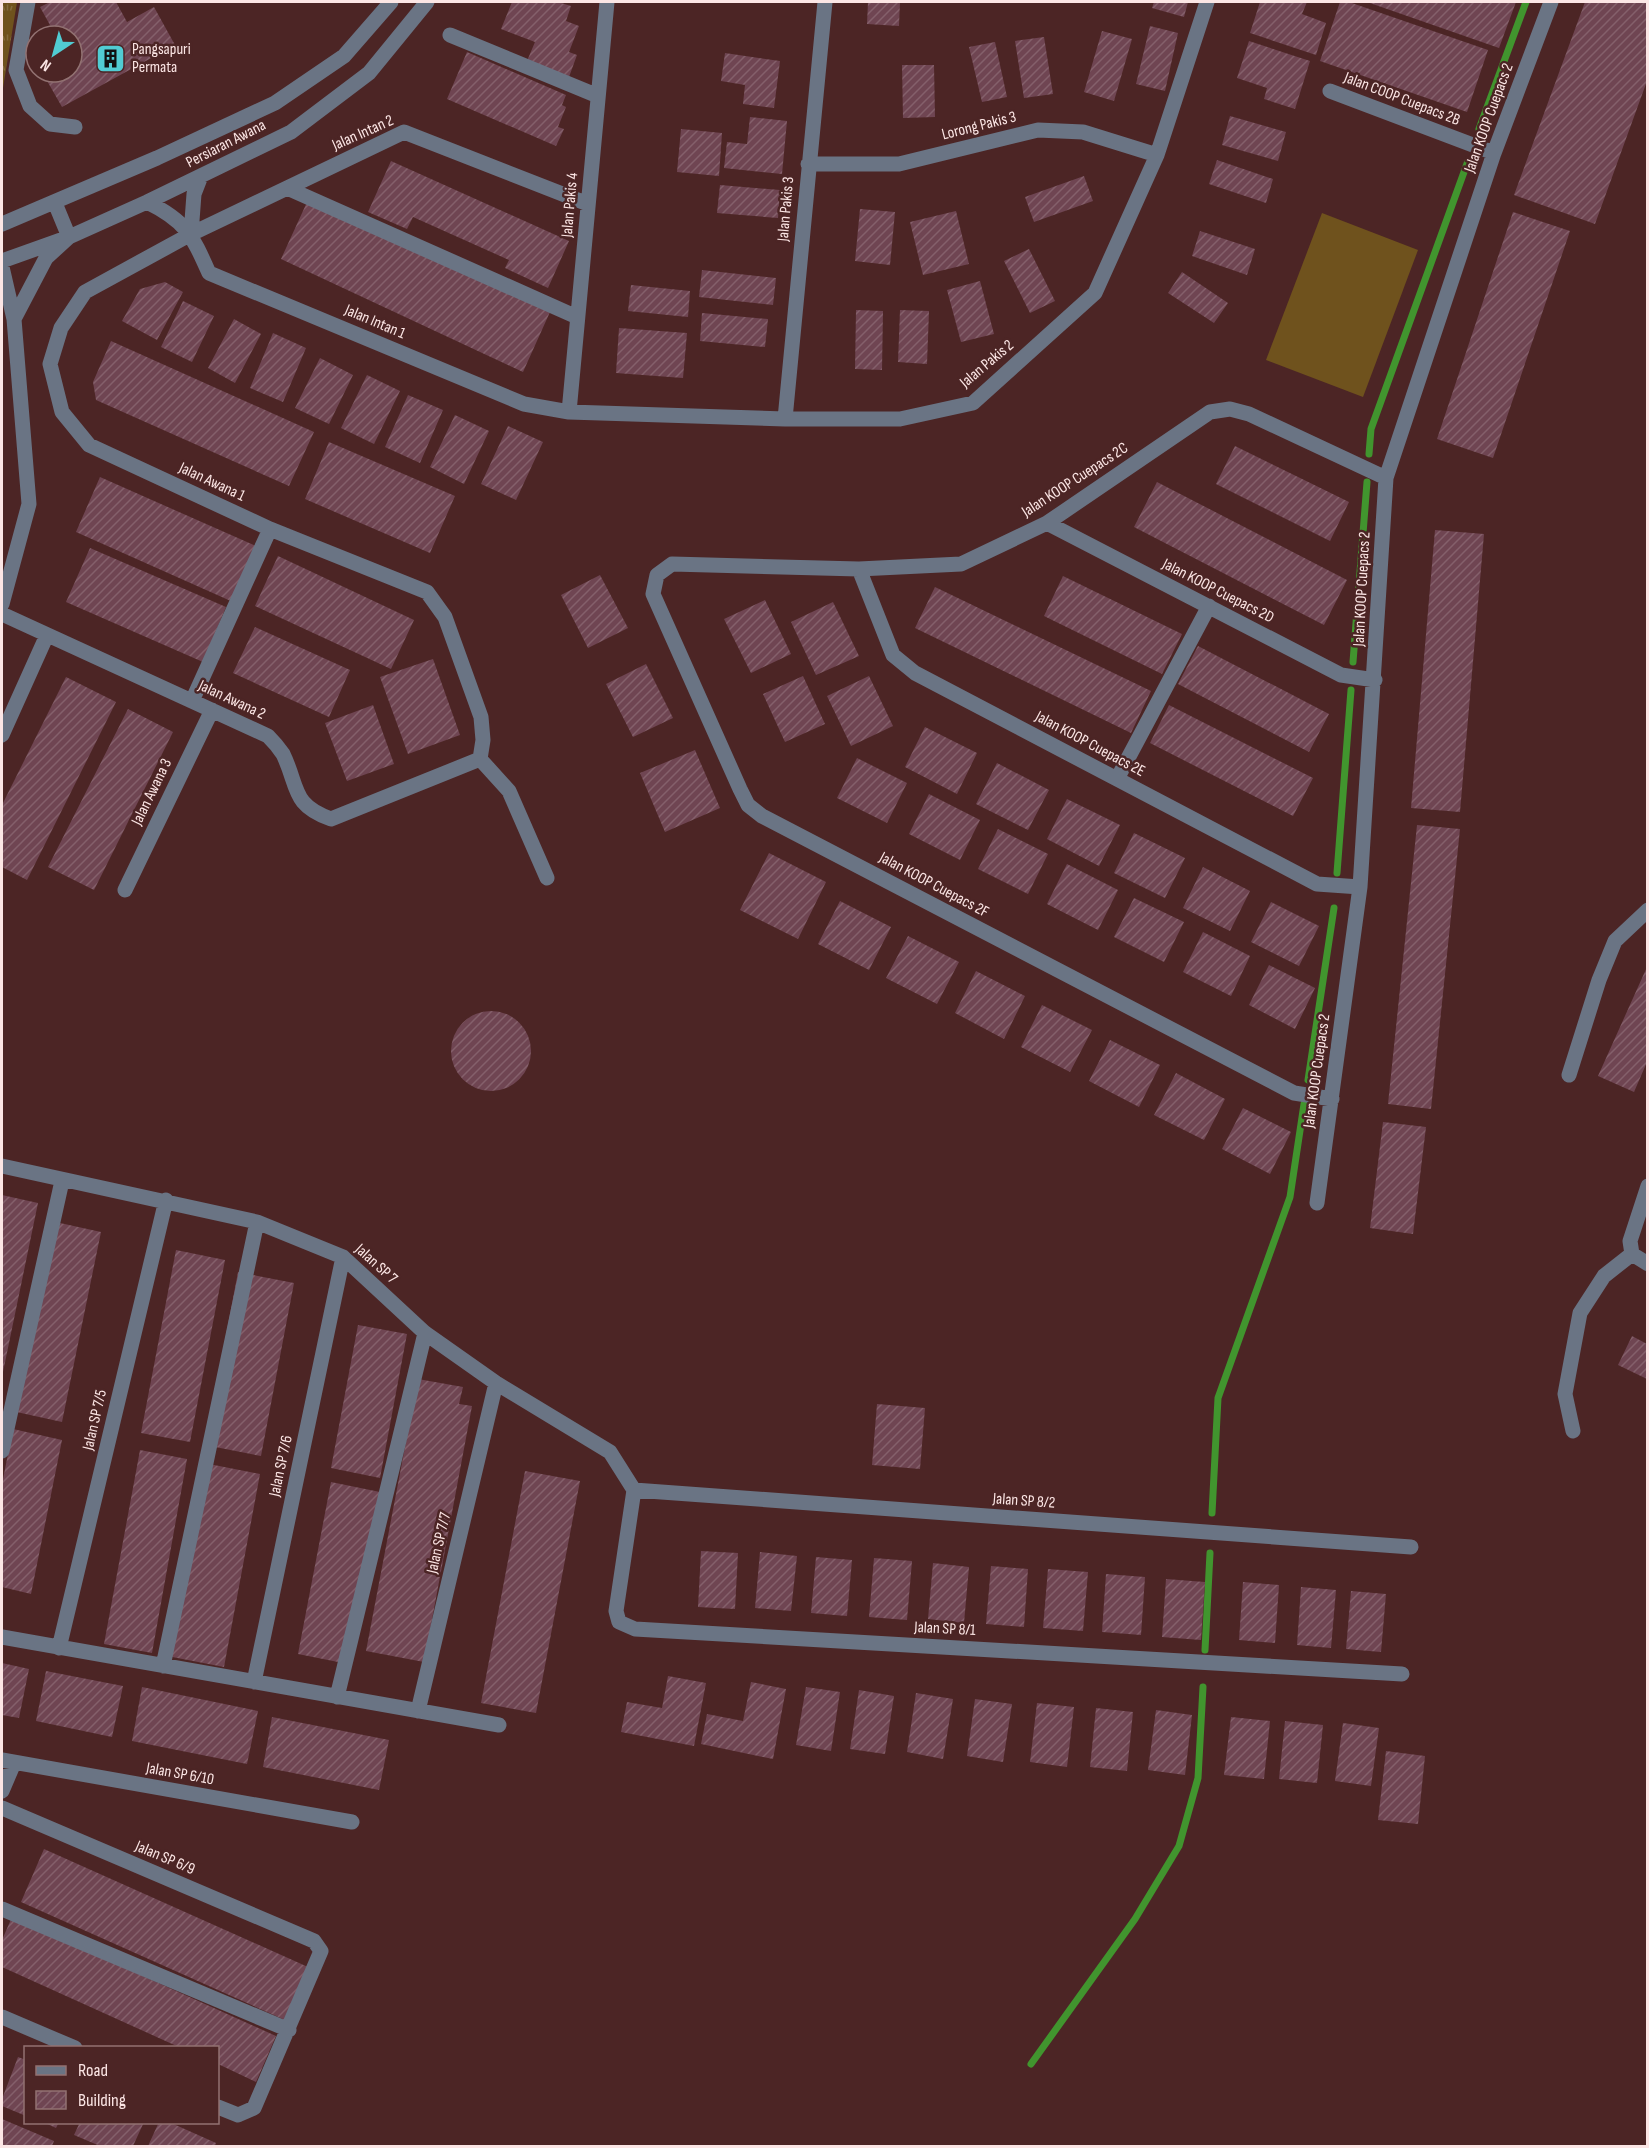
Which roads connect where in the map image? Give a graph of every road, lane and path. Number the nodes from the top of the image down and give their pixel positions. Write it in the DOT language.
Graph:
graph roads {
  1 [pos="28,2"];
  2 [pos="391,2"];
  3 [pos="427,2"];
  4 [pos="607,2"];
  5 [pos="825,2"];
  6 [pos="1207,2"];
  7 [pos="1551,2"];
  8 [pos="450,35"];
  9 [pos="1330,91"];
  10 [pos="598,96"];
  11 [pos="75,127"];
  12 [pos="1494,153"];
  13 [pos="1157,155"];
  14 [pos="808,164"];
  15 [pos="201,177"];
  16 [pos="287,188"];
  17 [pos="147,202"];
  18 [pos="55,203"];
  19 [pos="588,204"];
  20 [pos="2,224"];
  21 [pos="191,234"];
  22 [pos="69,237"];
  23 [pos="2,261"];
  24 [pos="2,267"];
  25 [pos="2,306"];
  26 [pos="577,316"];
  27 [pos="14,319"];
  28 [pos="568,412"];
  29 [pos="786,419"];
  30 [pos="1386,478"];
  31 [pos="1047,523"];
  32 [pos="270,529"];
  33 [pos="859,569"];
  34 [pos="657,575"];
  35 [pos="2,604"];
  36 [pos="1209,606"];
  37 [pos="2,614"];
  38 [pos="47,635"];
  39 [pos="1375,680"];
  40 [pos="192,701"];
  41 [pos="212,710"];
  42 [pos="2,735"];
  43 [pos="480,759"];
  44 [pos="1118,779"];
  45 [pos="547,878"];
  46 [pos="1360,887"];
  47 [pos="125,890"];
  48 [pos="1647,910"];
  49 [pos="1569,1075"];
  50 [pos="1332,1099"];
  51 [pos="2,1166"];
  52 [pos="62,1181"];
  53 [pos="1647,1186"];
  54 [pos="166,1200"];
  55 [pos="1317,1203"];
  56 [pos="257,1222"];
  57 [pos="1632,1254"];
  58 [pos="343,1257"];
  59 [pos="1647,1264"];
  60 [pos="425,1333"];
  61 [pos="496,1383"];
  62 [pos="1574,1431"];
  63 [pos="2,1451"];
  64 [pos="634,1490"];
  65 [pos="1411,1547"];
  66 [pos="2,1637"];
  67 [pos="59,1647"];
  68 [pos="163,1666"];
  69 [pos="1402,1674"];
  70 [pos="254,1682"];
  71 [pos="337,1697"];
  72 [pos="418,1711"];
  73 [pos="499,1725"];
  74 [pos="8,1762"];
  75 [pos="2,1791"];
  76 [pos="2,1809"];
  77 [pos="352,1822"];
  78 [pos="2,1909"];
  79 [pos="2,2017"];
  80 [pos="289,2030"];
  81 [pos="70,2046"];
  82 [pos="219,2106"];
  1 -- 11 [label="street"];
  2 -- 18 [label="street, Persiaran Awana"];
  3 -- 15 [label="street, Persiaran Awana"];
  4 -- 10 [label="street, Jalan Pakis 4"];
  5 -- 14 [label="street, Jalan Pakis 3"];
  6 -- 13 [label="street, Jalan Pakis 2"];
  7 -- 12 [label="street, Jalan KOOP Cuepacs 2"];
  8 -- 10 [label="street"];
  9 -- 12 [label="street, Jalan COOP Cuepacs 2B"];
  10 -- 19 [label="street, Jalan Pakis 4"];
  12 -- 30 [label="street, Jalan KOOP Cuepacs 2"];
  13 -- 14 [label="street, Lorong Pakis 3"];
  13 -- 29 [label="street, Jalan Pakis 2"];
  14 -- 29 [label="street, Jalan Pakis 3"];
  15 -- 17 [label="street, Persiaran Awana"];
  15 -- 21 [label="street"];
  16 -- 19 [label="street, Jalan Intan 2"];
  16 -- 21 [label="street, Jalan Intan 2"];
  16 -- 26 [label="street"];
  17 -- 21 [label="street"];
  17 -- 22 [label="street, Persiaran Awana"];
  18 -- 20 [label="street, Persiaran Awana"];
  18 -- 22 [label="street"];
  19 -- 26 [label="street, Jalan Pakis 4"];
  21 -- 28 [label="street, Jalan Intan 1"];
  21 -- 32 [label="street, Jalan Awana 1"];
  22 -- 23 [label="street, Persiaran Awana"];
  22 -- 27 [label="street"];
  24 -- 27 [label="street"];
  25 -- 27 [label="street"];
  26 -- 28 [label="street, Jalan Pakis 4"];
  27 -- 35 [label="street"];
  28 -- 29 [label="street, Jalan Pakis 2"];
  30 -- 31 [label="street, Jalan KOOP Cuepacs 2C"];
  30 -- 39 [label="street, Jalan KOOP Cuepacs 2"];
  31 -- 33 [label="street, Jalan KOOP Cuepacs 2C"];
  31 -- 36 [label="street, Jalan KOOP Cuepacs 2D"];
  32 -- 40 [label="street"];
  32 -- 43 [label="street, Jalan Awana 1"];
  33 -- 34 [label="street, Jalan KOOP Cuepacs 2C"];
  33 -- 44 [label="street, Jalan KOOP Cuepacs 2E"];
  34 -- 50 [label="street, Jalan KOOP Cuepacs 2F"];
  36 -- 39 [label="street, Jalan KOOP Cuepacs 2D"];
  36 -- 44 [label="street"];
  37 -- 38 [label="street, Jalan Awana 2"];
  38 -- 40 [label="street, Jalan Awana 2"];
  38 -- 42 [label="street"];
  39 -- 46 [label="street, Jalan KOOP Cuepacs 2"];
  40 -- 41 [label="street, Jalan Awana 2"];
  41 -- 43 [label="street, Jalan Awana 2"];
  41 -- 47 [label="street, Jalan Awana 3"];
  43 -- 45 [label="street"];
  44 -- 46 [label="street, Jalan KOOP Cuepacs 2E"];
  46 -- 50 [label="street, Jalan KOOP Cuepacs 2"];
  48 -- 49 [label="street"];
  50 -- 55 [label="street, Jalan KOOP Cuepacs 2"];
  51 -- 52 [label="street, Jalan SP 7"];
  52 -- 54 [label="street, Jalan SP 7"];
  52 -- 63 [label="street"];
  53 -- 57 [label="street"];
  54 -- 56 [label="street, Jalan SP 7"];
  54 -- 67 [label="street, Jalan SP 7/5"];
  56 -- 58 [label="street, Jalan SP 7"];
  56 -- 68 [label="street"];
  57 -- 59 [label="street"];
  57 -- 62 [label="street"];
  58 -- 60 [label="street, Jalan SP 7"];
  58 -- 70 [label="street, Jalan SP 7/6"];
  60 -- 61 [label="street, Jalan SP 7"];
  60 -- 71 [label="street"];
  61 -- 64 [label="street, Jalan SP 7"];
  61 -- 72 [label="street, Jalan SP 7/7"];
  64 -- 65 [label="street, Jalan SP 8/2"];
  64 -- 69 [label="street, Jalan SP 8/1"];
  66 -- 67 [label="street"];
  67 -- 68 [label="street"];
  68 -- 70 [label="street"];
  70 -- 71 [label="street"];
  71 -- 72 [label="street"];
  72 -- 73 [label="street"];
  74 -- 75 [label="street"];
  74 -- 77 [label="street, Jalan SP 6/10"];
  76 -- 80 [label="street, Jalan SP 6/9"];
  78 -- 80 [label="street"];
  79 -- 81 [label="street"];
  80 -- 82 [label="street"];
}
